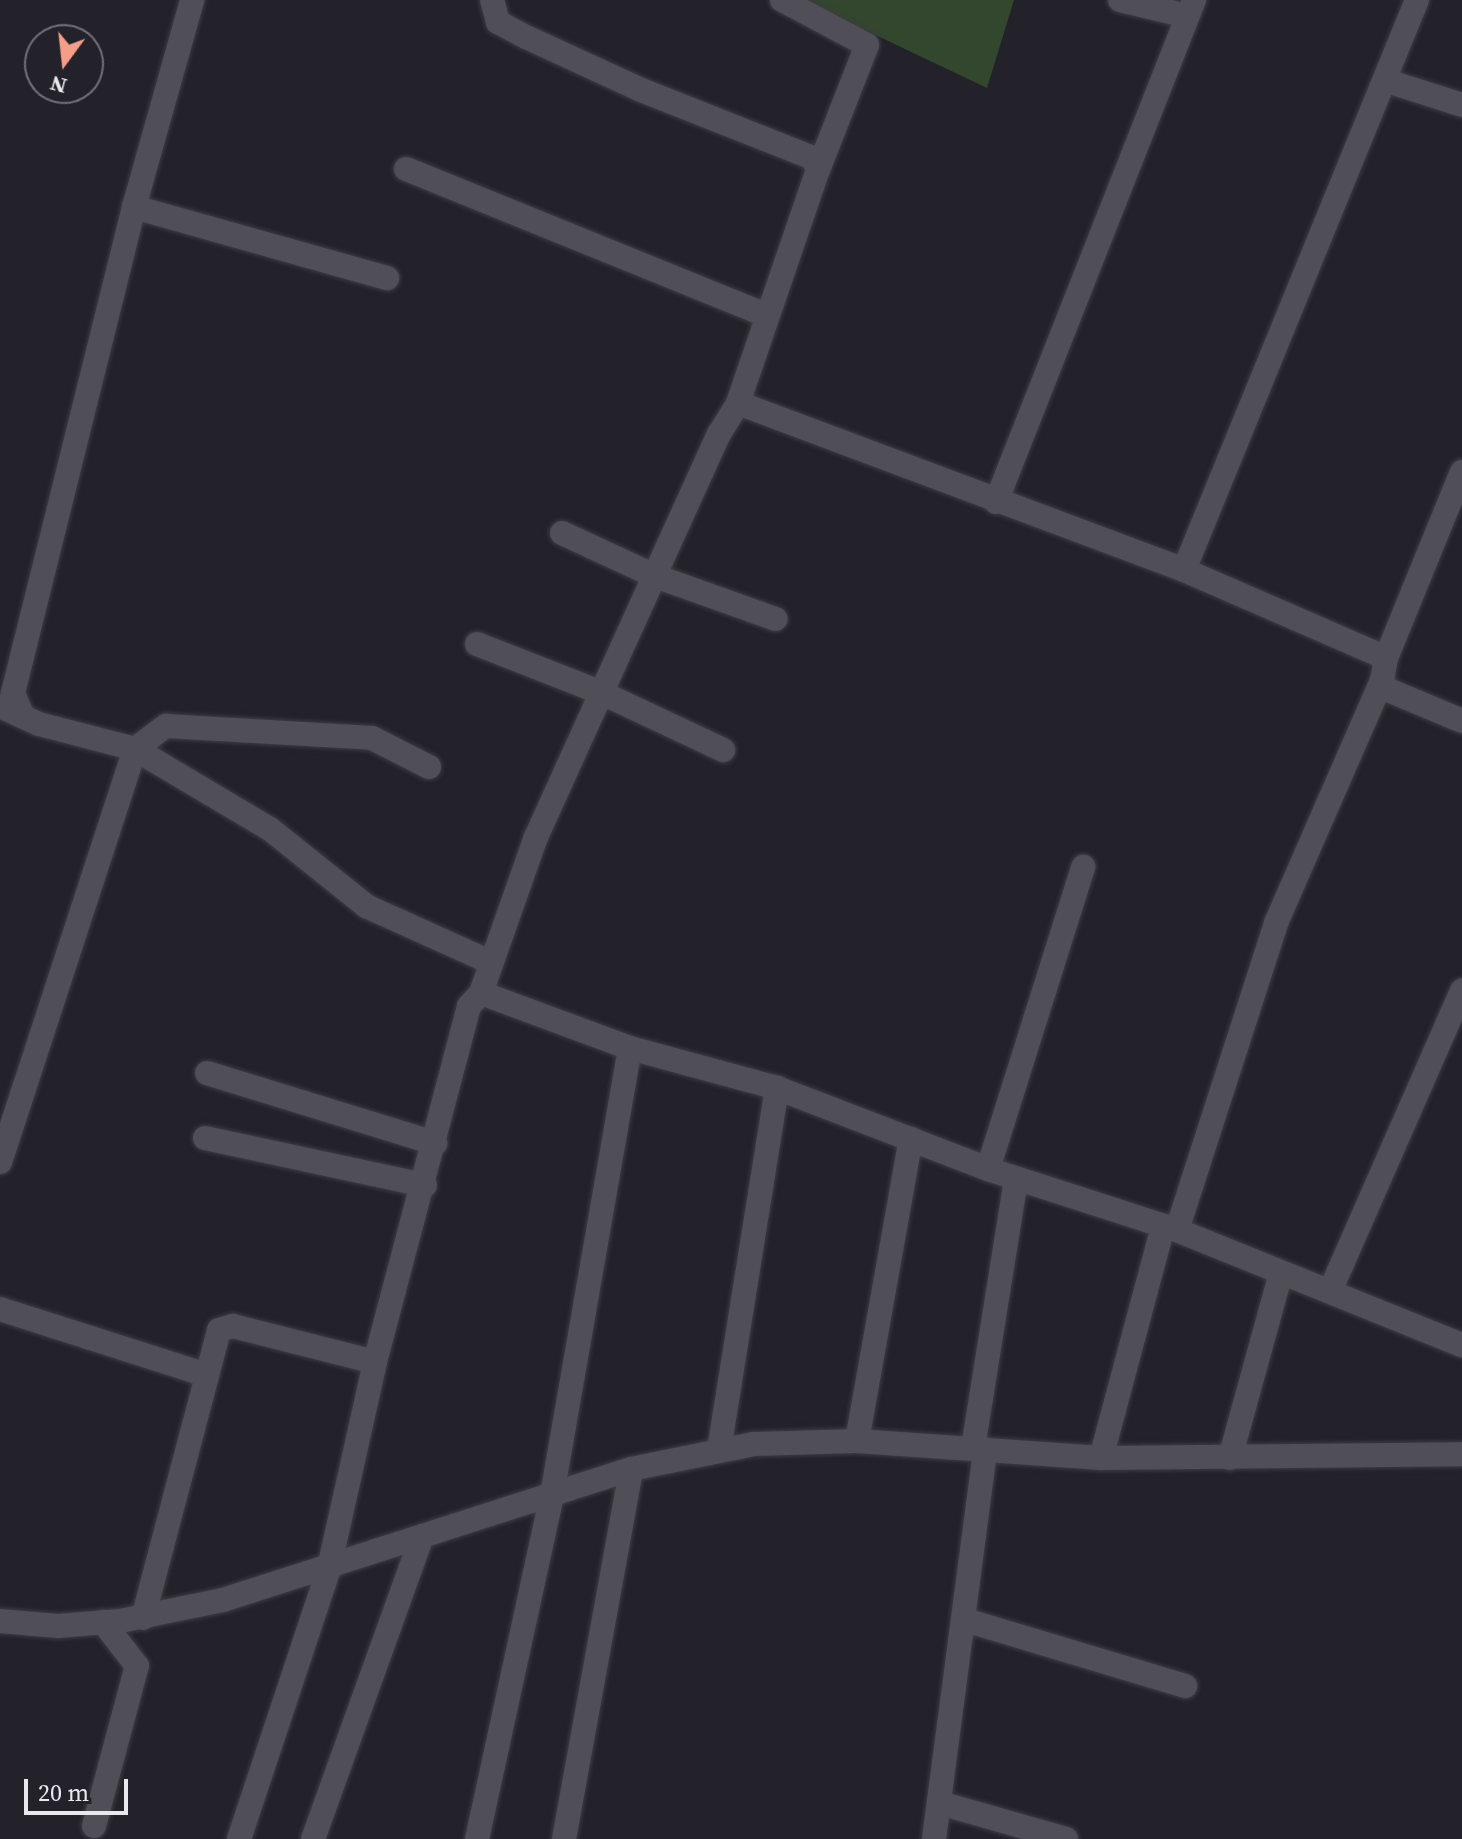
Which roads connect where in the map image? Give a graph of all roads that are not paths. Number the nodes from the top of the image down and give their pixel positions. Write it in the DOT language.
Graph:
graph roads {
  1 [pos="192,0"];
  2 [pos="492,0"];
  3 [pos="782,0"];
  4 [pos="1120,0"];
  5 [pos="1417,0"];
  6 [pos="1191,8"];
  7 [pos="1387,81"];
  8 [pos="1462,105"];
  9 [pos="406,169"];
  10 [pos="818,170"];
  11 [pos="134,207"];
  12 [pos="387,278"];
  13 [pos="766,315"];
  14 [pos="738,403"];
  15 [pos="1462,472"];
  16 [pos="996,502"];
  17 [pos="562,533"];
  18 [pos="1184,570"];
  19 [pos="655,576"];
  20 [pos="776,619"];
  21 [pos="477,644"];
  22 [pos="1384,669"];
  23 [pos="602,693"];
  24 [pos="11,709"];
  25 [pos="1462,721"];
  26 [pos="135,749"];
  27 [pos="723,750"];
  28 [pos="429,767"];
  29 [pos="1083,867"];
  30 [pos="490,962"];
  31 [pos="1462,991"];
  32 [pos="481,993"];
  33 [pos="630,1048"];
  34 [pos="207,1073"];
  35 [pos="777,1088"];
  36 [pos="205,1138"];
  37 [pos="911,1139"];
  38 [pos="435,1143"];
  39 [pos="0,1162"];
  40 [pos="988,1169"];
  41 [pos="1016,1179"];
  42 [pos="425,1185"];
  43 [pos="1170,1228"];
  44 [pos="1281,1273"];
  45 [pos="1331,1289"];
  46 [pos="0,1309"];
  47 [pos="1462,1345"];
  48 [pos="375,1362"];
  49 [pos="204,1374"];
  50 [pos="857,1441"];
  51 [pos="979,1449"];
  52 [pos="719,1450"];
  53 [pos="1462,1454"];
  54 [pos="1101,1458"];
  55 [pos="1230,1458"];
  56 [pos="631,1469"];
  57 [pos="552,1495"];
  58 [pos="422,1536"];
  59 [pos="329,1568"];
  60 [pos="143,1618"];
  61 [pos="965,1620"];
  62 [pos="0,1621"];
  63 [pos="103,1622"];
  64 [pos="1185,1686"];
  65 [pos="940,1803"];
  66 [pos="94,1826"];
  67 [pos="239,1839"];
  68 [pos="313,1839"];
  69 [pos="477,1839"];
  70 [pos="564,1839"];
  71 [pos="934,1839"];
  72 [pos="1066,1839"];
  1 -- 11 [label="street"];
  2 -- 10 [label="street"];
  3 -- 10 [label="street"];
  4 -- 6 [label="street"];
  5 -- 7 [label="street"];
  6 -- 16 [label="street"];
  7 -- 8 [label="street"];
  7 -- 18 [label="street"];
  9 -- 13 [label="street"];
  10 -- 13 [label="street"];
  11 -- 12 [label="street"];
  11 -- 24 [label="street"];
  13 -- 14 [label="street"];
  14 -- 16 [label="street"];
  14 -- 19 [label="street"];
  15 -- 22 [label="street"];
  16 -- 18 [label="street"];
  17 -- 19 [label="street"];
  18 -- 22 [label="street"];
  19 -- 20 [label="street"];
  19 -- 23 [label="street"];
  21 -- 23 [label="street"];
  22 -- 25 [label="street"];
  22 -- 43 [label="street"];
  23 -- 27 [label="street"];
  23 -- 30 [label="street"];
  24 -- 26 [label="street"];
  26 -- 28 [label="street"];
  26 -- 30 [label="street"];
  26 -- 39 [label="street"];
  29 -- 40 [label="street"];
  30 -- 32 [label="street"];
  31 -- 45 [label="street"];
  32 -- 33 [label="street"];
  32 -- 38 [label="street"];
  33 -- 35 [label="street"];
  33 -- 57 [label="street"];
  34 -- 38 [label="street"];
  35 -- 37 [label="street"];
  35 -- 52 [label="street"];
  36 -- 42 [label="street"];
  37 -- 40 [label="street"];
  37 -- 50 [label="street"];
  38 -- 42 [label="street"];
  40 -- 41 [label="street"];
  41 -- 43 [label="street"];
  41 -- 51 [label="street"];
  42 -- 48 [label="street"];
  43 -- 44 [label="street"];
  43 -- 54 [label="street"];
  44 -- 45 [label="street"];
  44 -- 55 [label="street"];
  45 -- 47 [label="street"];
  46 -- 49 [label="street"];
  48 -- 49 [label="street"];
  48 -- 59 [label="street"];
  49 -- 60 [label="street"];
  50 -- 51 [label="street"];
  50 -- 52 [label="street"];
  51 -- 54 [label="street"];
  51 -- 61 [label="street"];
  52 -- 56 [label="street"];
  53 -- 55 [label="street"];
  54 -- 55 [label="street"];
  56 -- 57 [label="street"];
  56 -- 70 [label="street"];
  57 -- 58 [label="street"];
  57 -- 69 [label="street"];
  58 -- 59 [label="street"];
  58 -- 68 [label="street"];
  59 -- 60 [label="street"];
  59 -- 67 [label="street"];
  60 -- 63 [label="street"];
  61 -- 64 [label="street"];
  61 -- 65 [label="street"];
  62 -- 63 [label="street"];
  63 -- 66 [label="street"];
  65 -- 71 [label="street"];
  65 -- 72 [label="street"];
}
